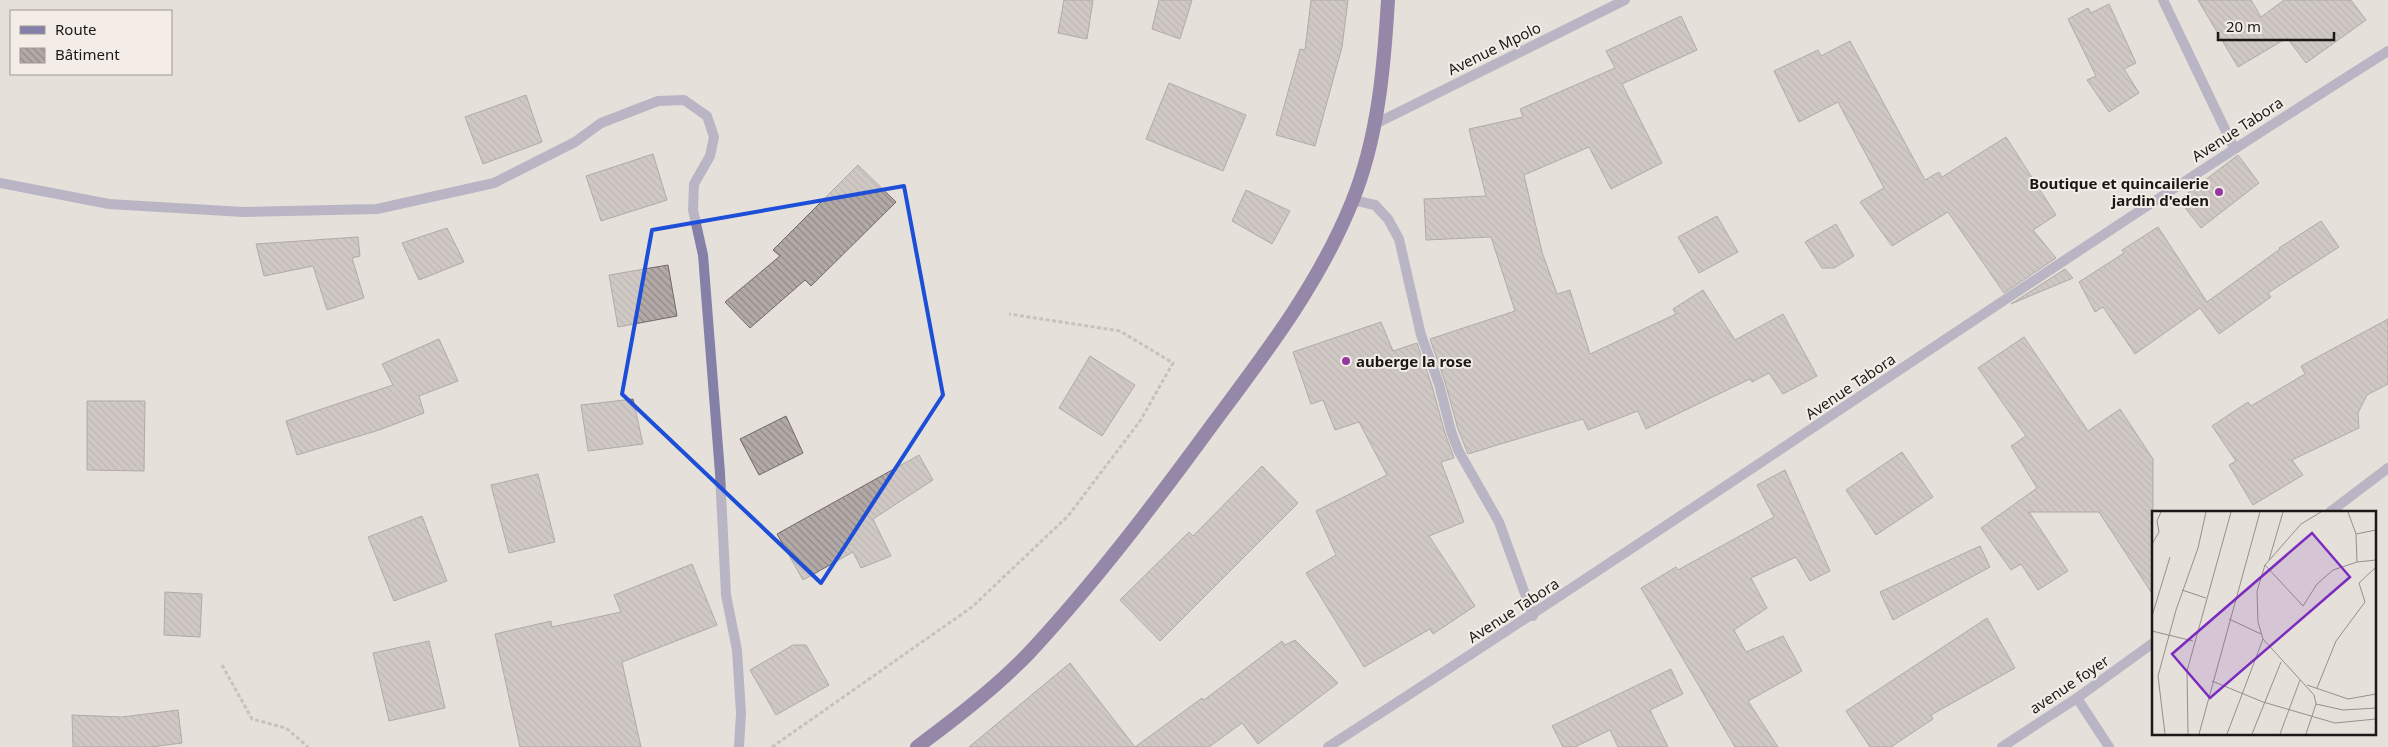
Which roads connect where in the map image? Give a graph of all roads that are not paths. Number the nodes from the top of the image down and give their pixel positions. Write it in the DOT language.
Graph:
graph roads {
  1 [pos="1388,0"];
  2 [pos="1625,0"];
  3 [pos="2163,0"];
  4 [pos="2388,50"];
  5 [pos="1375,124"];
  6 [pos="2234,148"];
  7 [pos="0,183"];
  8 [pos="1353,200"];
  9 [pos="2388,468"];
  10 [pos="2331,511"];
  11 [pos="1533,616"];
  12 [pos="2152,644"];
  13 [pos="2077,698"];
  14 [pos="739,747"];
  15 [pos="917,747"];
  16 [pos="1328,747"];
  17 [pos="2002,747"];
  18 [pos="2109,747"];
  1 -- 5 [label="highway"];
  2 -- 5 [label="street, Avenue Mpolo"];
  3 -- 6 [label="street"];
  4 -- 6 [label="street, Avenue Tabora"];
  5 -- 8 [label="highway"];
  6 -- 11 [label="street, Avenue Tabora"];
  7 -- 14 [label="street"];
  8 -- 11 [label="street"];
  8 -- 15 [label="highway"];
  9 -- 10 [label="street"];
  11 -- 16 [label="street, Avenue Tabora"];
  12 -- 13 [label="street, avenue foyer"];
  13 -- 17 [label="street, avenue foyer"];
  13 -- 18 [label="street"];
}
